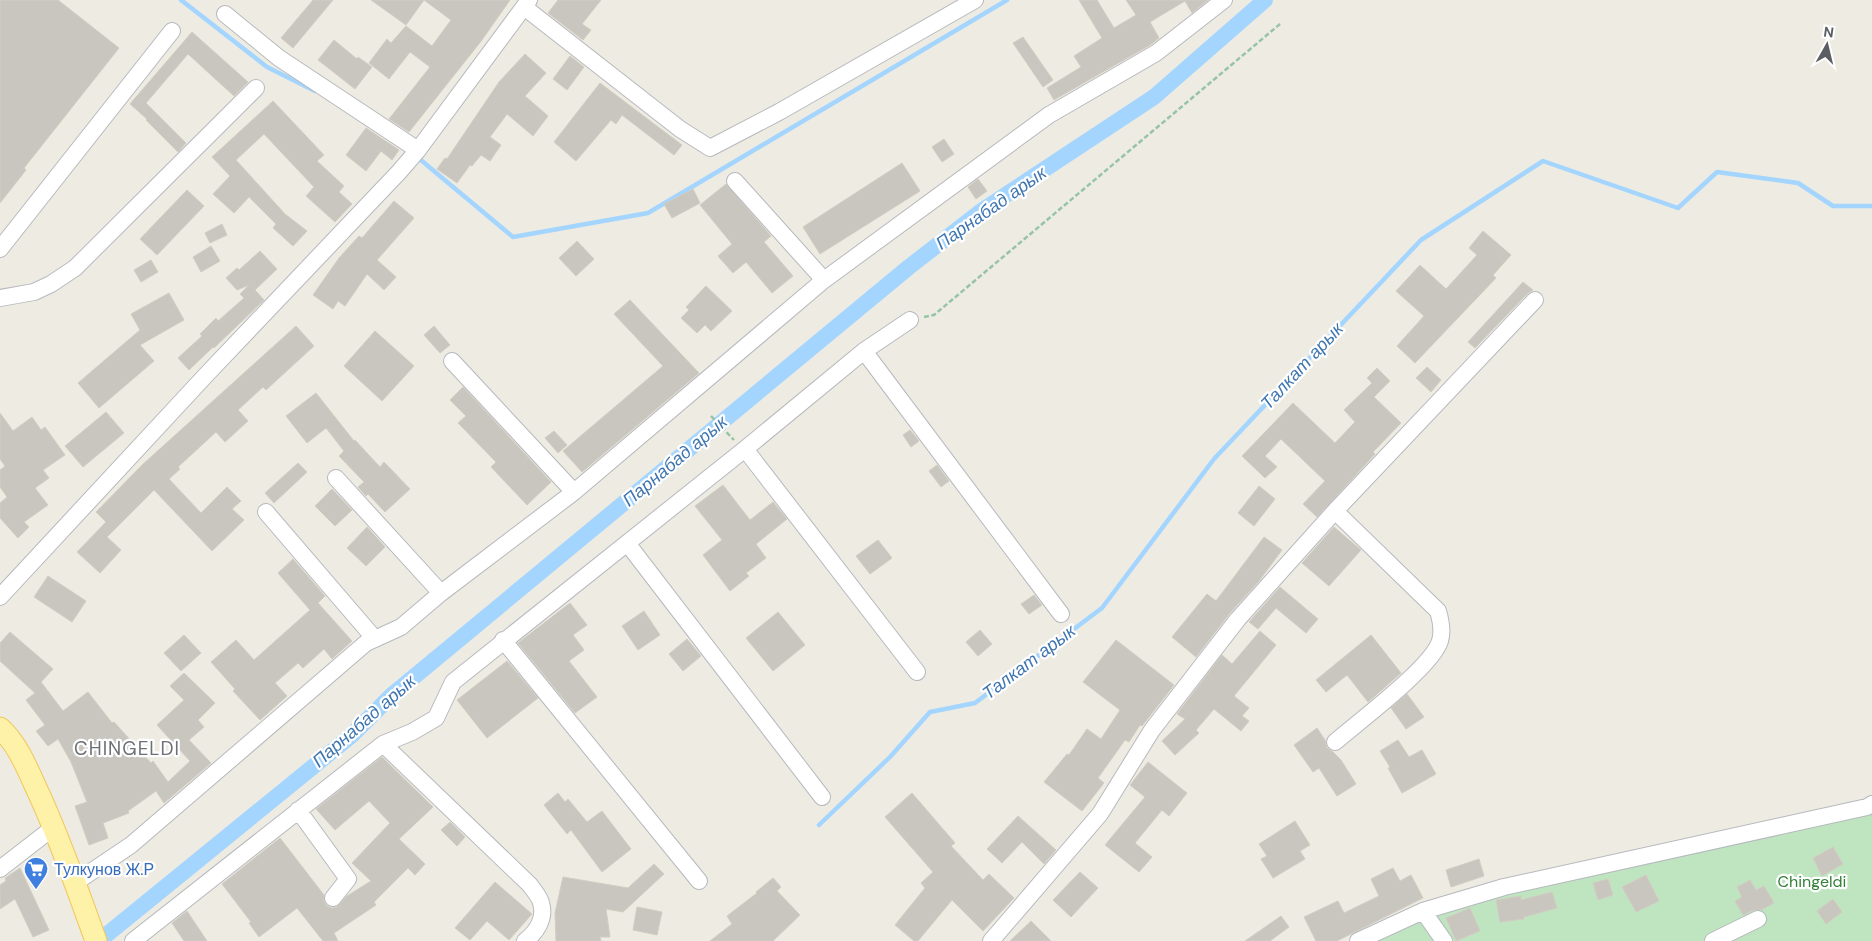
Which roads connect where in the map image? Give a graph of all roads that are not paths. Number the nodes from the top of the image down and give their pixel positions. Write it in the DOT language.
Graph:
graph roads {
  1 [pos="975,0"];
  2 [pos="1224,0"];
  3 [pos="527,3"];
  4 [pos="225,14"];
  5 [pos="172,31"];
  6 [pos="256,88"];
  7 [pos="418,150"];
  8 [pos="735,181"];
  9 [pos="0,249"];
  10 [pos="824,280"];
  11 [pos="0,298"];
  12 [pos="1535,300"];
  13 [pos="910,320"];
  14 [pos="864,351"];
  15 [pos="452,361"];
  16 [pos="745,449"];
  17 [pos="336,478"];
  18 [pos="574,492"];
  19 [pos="1335,511"];
  20 [pos="266,512"];
  21 [pos="627,543"];
  22 [pos="441,593"];
  23 [pos="0,597"];
  24 [pos="1062,614"];
  25 [pos="375,639"];
  26 [pos="503,640"];
  27 [pos="917,672"];
  28 [pos="0,728"];
  29 [pos="1335,742"];
  30 [pos="384,744"];
  31 [pos="822,797"];
  32 [pos="1872,804"];
  33 [pos="298,810"];
  34 [pos="54,827"];
  35 [pos="0,870"];
  36 [pos="699,881"];
  37 [pos="76,882"];
  38 [pos="333,898"];
  39 [pos="1423,911"];
  40 [pos="1758,919"];
  41 [pos="95,937"];
  42 [pos="133,941"];
  43 [pos="524,941"];
  44 [pos="991,941"];
  45 [pos="1358,941"];
  46 [pos="1444,941"];
  47 [pos="1713,941"];
  1 -- 3 [label="street"];
  2 -- 10 [label="street"];
  3 -- 7 [label="street"];
  4 -- 7 [label="street"];
  5 -- 9 [label="street"];
  6 -- 11 [label="street"];
  7 -- 23 [label="street"];
  8 -- 10 [label="street"];
  10 -- 18 [label="street"];
  12 -- 19 [label="street"];
  13 -- 14 [label="street"];
  14 -- 16 [label="street"];
  14 -- 24 [label="street"];
  15 -- 18 [label="street"];
  16 -- 21 [label="street"];
  16 -- 27 [label="street"];
  17 -- 22 [label="street"];
  18 -- 22 [label="street"];
  19 -- 29 [label="street"];
  19 -- 44 [label="street"];
  20 -- 25 [label="street"];
  21 -- 26 [label="street"];
  21 -- 31 [label="street"];
  22 -- 25 [label="street"];
  25 -- 37 [label="street"];
  26 -- 30 [label="street"];
  26 -- 36 [label="street"];
  28 -- 34 [label="main road"];
  30 -- 33 [label="street"];
  30 -- 43 [label="street"];
  32 -- 39 [label="street"];
  33 -- 38 [label="street"];
  33 -- 42 [label="street"];
  34 -- 35 [label="street"];
  34 -- 37 [label="main road"];
  37 -- 41 [label="main road"];
  39 -- 45 [label="street"];
  39 -- 46 [label="street"];
  40 -- 47 [label="street"];
}
